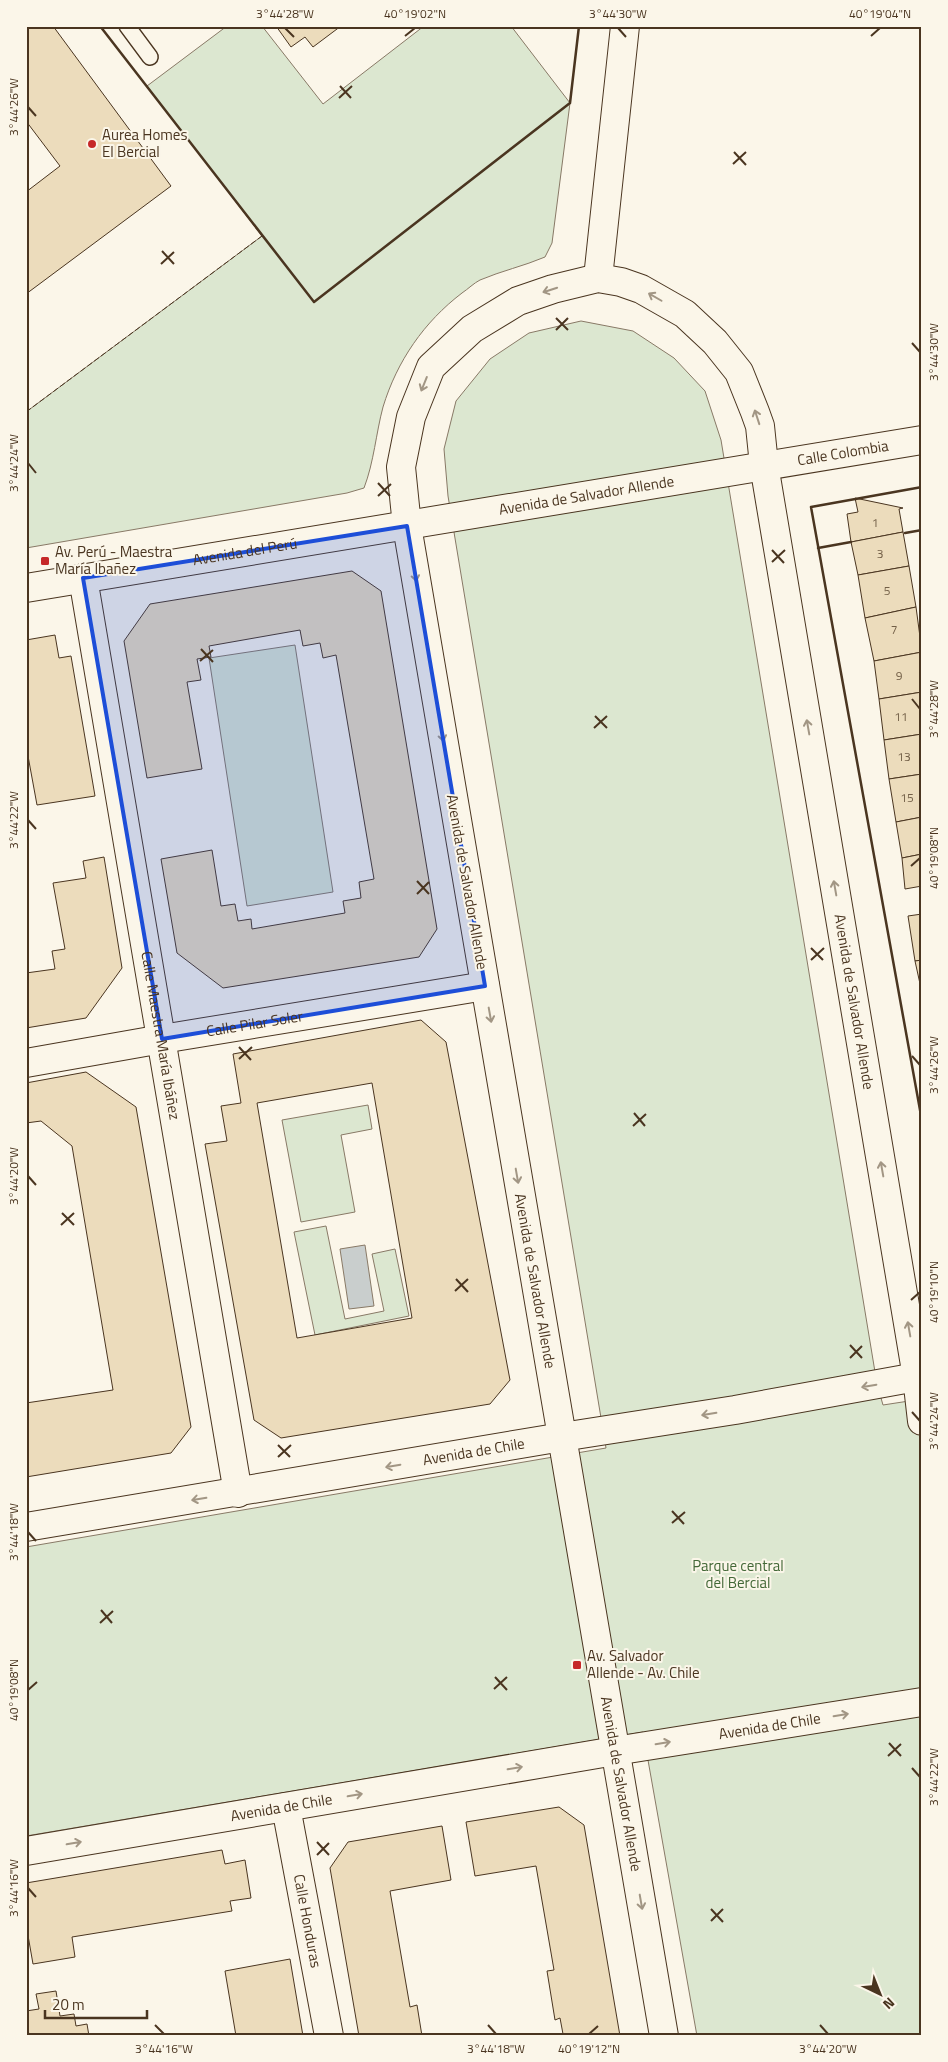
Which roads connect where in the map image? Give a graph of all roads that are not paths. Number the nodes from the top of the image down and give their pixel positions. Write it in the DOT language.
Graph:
graph roads {
  1 [pos="127,26"];
  2 [pos="626,26"];
  3 [pos="150,57"];
  4 [pos="598,278"];
  5 [pos="922,440"];
  6 [pos="764,465"];
  7 [pos="406,526"];
  8 [pos="83,578"];
  9 [pos="26,588"];
  10 [pos="485,986"];
  11 [pos="162,1038"];
  12 [pos="26,1063"];
  13 [pos="919,1377"];
  14 [pos="922,1421"];
  15 [pos="562,1437"];
  16 [pos="238,1493"];
  17 [pos="26,1527"];
  18 [pos="922,1702"];
  19 [pos="615,1751"];
  20 [pos="286,1807"];
  21 [pos="26,1851"];
  22 [pos="329,2036"];
  23 [pos="664,2036"];
  1 -- 3 [label="lane"];
  2 -- 4 [label="street"];
  6 -- 4 [label="street, Avenida de Salvador Allende, one-way"];
  4 -- 7 [label="street, Avenida de Salvador Allende, one-way"];
  5 -- 6 [label="street, Calle Colombia"];
  6 -- 7 [label="street, Avenida de Salvador Allende"];
  13 -- 6 [label="street, Avenida de Salvador Allende, one-way"];
  7 -- 8 [label="street, Avenida del Perú"];
  7 -- 10 [label="street, Avenida de Salvador Allende, one-way"];
  8 -- 9 [label="street, Avenida del Perú"];
  8 -- 11 [label="street, Calle Maestra María Ibáñez"];
  10 -- 11 [label="street, Calle Pilar Soler"];
  10 -- 15 [label="street, Avenida de Salvador Allende, one-way"];
  11 -- 12 [label="street, Calle Pilar Soler"];
  11 -- 16 [label="street, Calle Maestra María Ibáñez"];
  13 -- 14 [label="street, Avenida de Salvador Allende"];
  13 -- 15 [label="street, Avenida de Chile, one-way"];
  15 -- 16 [label="street, Avenida de Chile, one-way"];
  15 -- 19 [label="street, Avenida de Salvador Allende"];
  16 -- 17 [label="street, Avenida de Chile, one-way"];
  19 -- 18 [label="street, Avenida de Chile, one-way"];
  20 -- 19 [label="street, Avenida de Chile, one-way"];
  19 -- 23 [label="street, Avenida de Salvador Allende, one-way"];
  21 -- 20 [label="street, Avenida de Chile, one-way"];
  20 -- 22 [label="street, Calle Honduras"];
}
